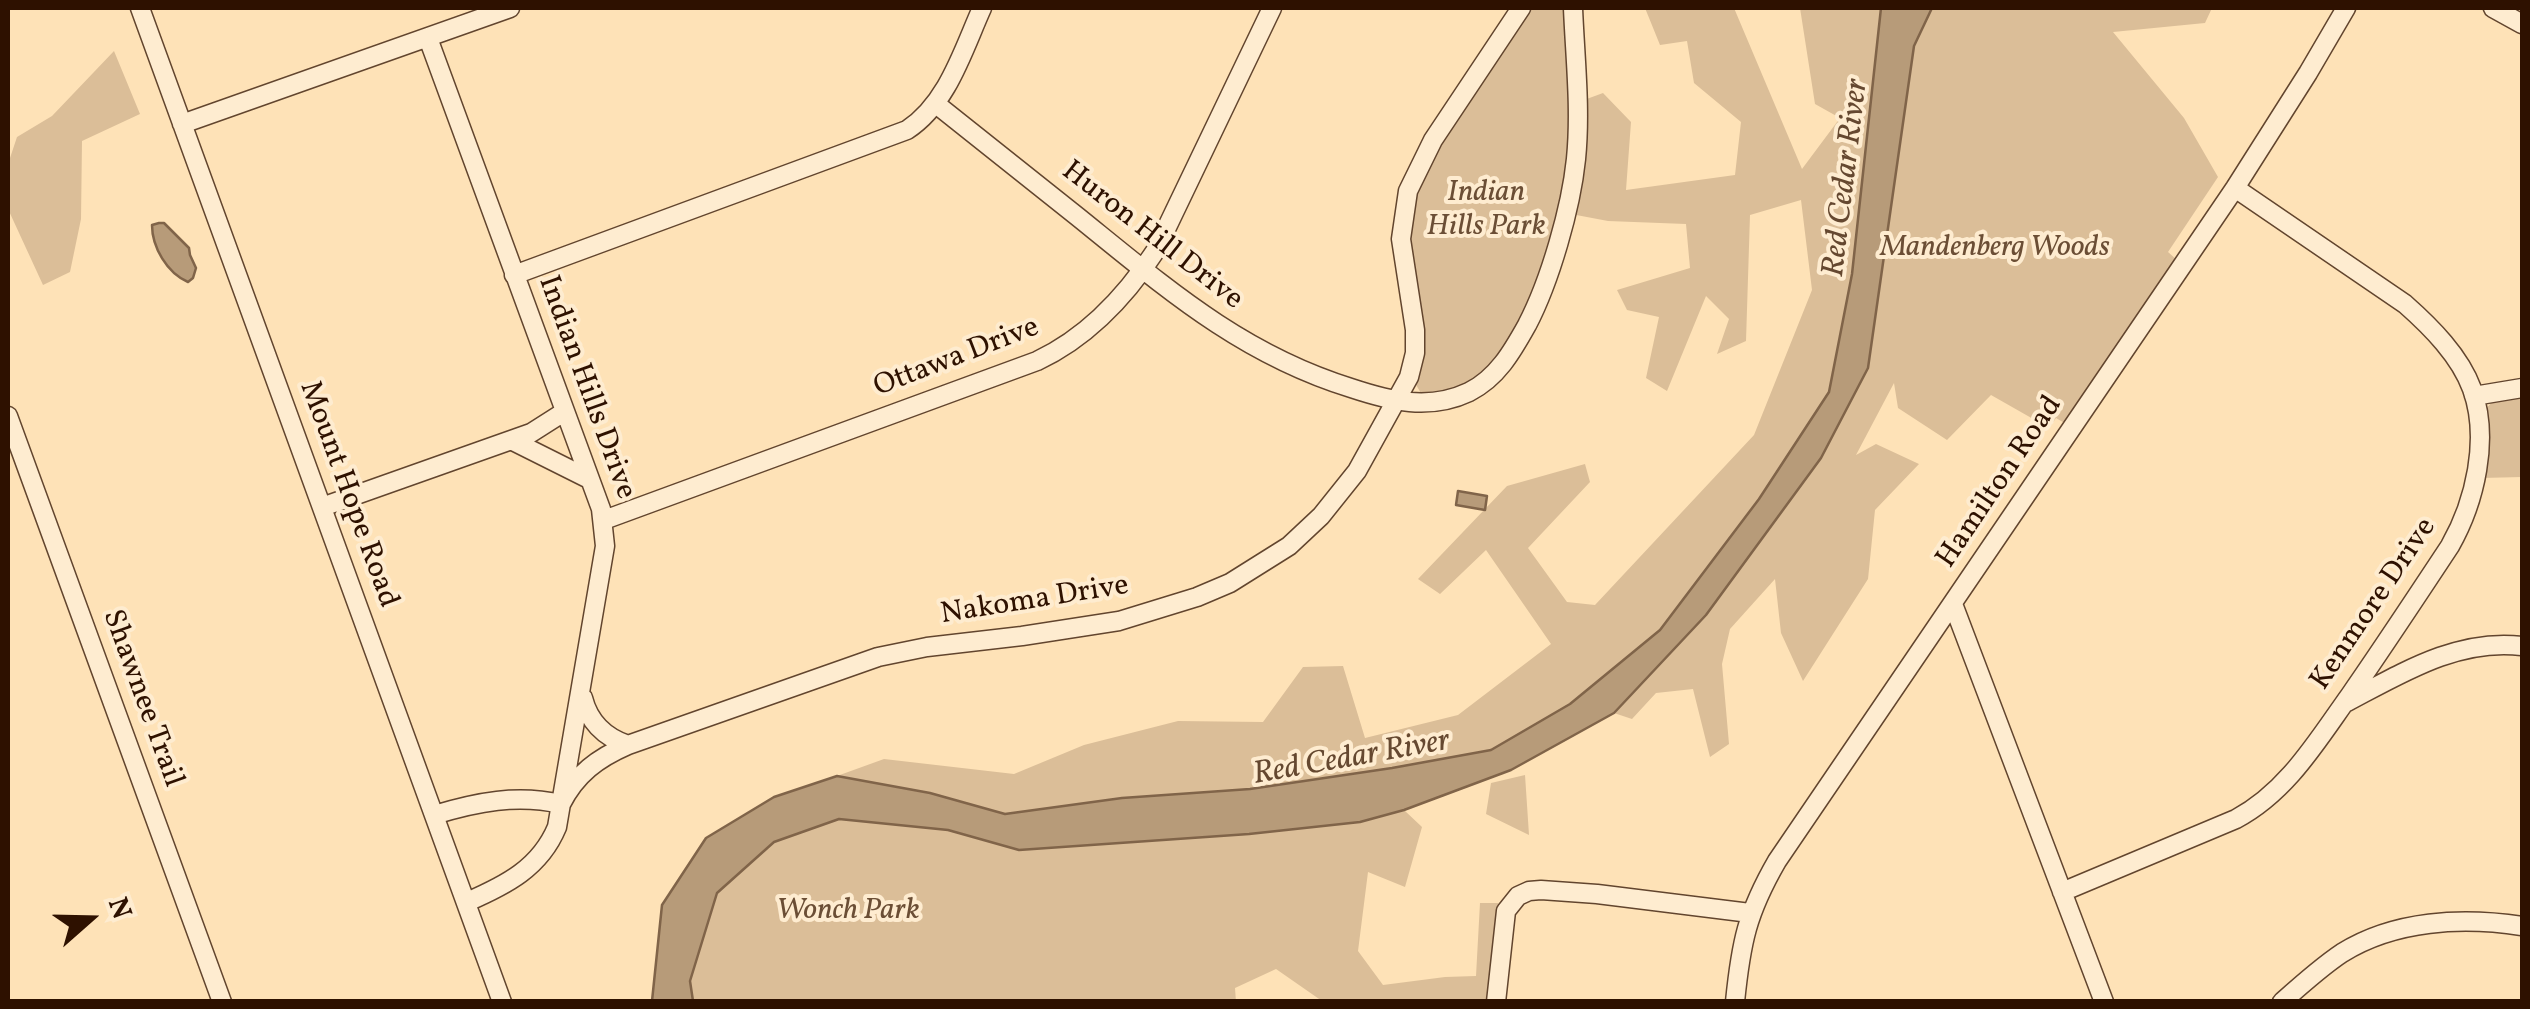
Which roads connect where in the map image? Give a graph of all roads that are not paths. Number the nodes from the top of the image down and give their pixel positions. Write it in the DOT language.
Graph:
graph roads {
  1 [pos="140,8"];
  2 [pos="510,8"];
  3 [pos="982,8"];
  4 [pos="1272,8"];
  5 [pos="1521,8"];
  6 [pos="1572,8"];
  7 [pos="2346,8"];
  8 [pos="2493,8"];
  9 [pos="2522,24"];
  10 [pos="428,38"];
  11 [pos="936,104"];
  12 [pos="182,124"];
  13 [pos="2234,188"];
  14 [pos="1143,270"];
  15 [pos="514,275"];
  16 [pos="2522,388"];
  17 [pos="2474,396"];
  18 [pos="1396,401"];
  19 [pos="564,412"];
  20 [pos="8,416"];
  21 [pos="511,440"];
  22 [pos="589,479"];
  23 [pos="322,507"];
  24 [pos="604,520"];
  25 [pos="1953,604"];
  26 [pos="2522,646"];
  27 [pos="2376,657"];
  28 [pos="2402,674"];
  29 [pos="582,693"];
  30 [pos="2342,704"];
  31 [pos="628,745"];
  32 [pos="561,804"];
  33 [pos="434,815"];
  34 [pos="2062,892"];
  35 [pos="467,902"];
  36 [pos="1750,913"];
  37 [pos="2522,926"];
  38 [pos="222,1002"];
  39 [pos="502,1002"];
  40 [pos="1496,1002"];
  41 [pos="1735,1002"];
  42 [pos="2104,1002"];
  43 [pos="2282,1002"];
  1 -- 12 [label="street, Mount Hope Road"];
  2 -- 10 [label="street"];
  3 -- 11 [label="street"];
  4 -- 14 [label="street, Ottawa Drive"];
  5 -- 18 [label="street, Nakoma Drive"];
  6 -- 18 [label="street, Huron Hill Drive"];
  7 -- 13 [label="street, Hamilton Road"];
  8 -- 9 [label="street"];
  10 -- 12 [label="street"];
  10 -- 15 [label="street, Indian Hills Drive"];
  11 -- 14 [label="street, Huron Hill Drive"];
  11 -- 15 [label="street"];
  12 -- 23 [label="street, Mount Hope Road"];
  13 -- 17 [label="street, Kenmore Drive"];
  13 -- 25 [label="street, Hamilton Road"];
  14 -- 18 [label="street, Huron Hill Drive"];
  14 -- 24 [label="street, Ottawa Drive"];
  15 -- 19 [label="street, Indian Hills Drive"];
  16 -- 17 [label="street"];
  17 -- 27 [label="street, Kenmore Drive"];
  18 -- 31 [label="street, Nakoma Drive"];
  19 -- 21 [label="street"];
  19 -- 22 [label="street, Indian Hills Drive"];
  20 -- 38 [label="street, Shawnee Trail"];
  21 -- 22 [label="street"];
  21 -- 23 [label="street"];
  22 -- 24 [label="street, Indian Hills Drive"];
  23 -- 33 [label="street, Mount Hope Road"];
  24 -- 29 [label="street, Indian Hills Drive"];
  25 -- 34 [label="street"];
  25 -- 36 [label="street, Hamilton Road"];
  26 -- 28 [label="street"];
  27 -- 28 [label="street"];
  27 -- 30 [label="street, Kenmore Drive"];
  28 -- 30 [label="street"];
  29 -- 31 [label="street"];
  29 -- 32 [label="street, Indian Hills Drive"];
  30 -- 34 [label="street, Kenmore Drive"];
  31 -- 32 [label="street, Nakoma Drive"];
  32 -- 33 [label="street"];
  32 -- 35 [label="street, Indian Hills Drive"];
  33 -- 35 [label="street, Mount Hope Road"];
  34 -- 42 [label="street"];
  35 -- 39 [label="street, Mount Hope Road"];
  36 -- 40 [label="street"];
  36 -- 41 [label="street, Hamilton Road"];
  37 -- 43 [label="street"];
}
